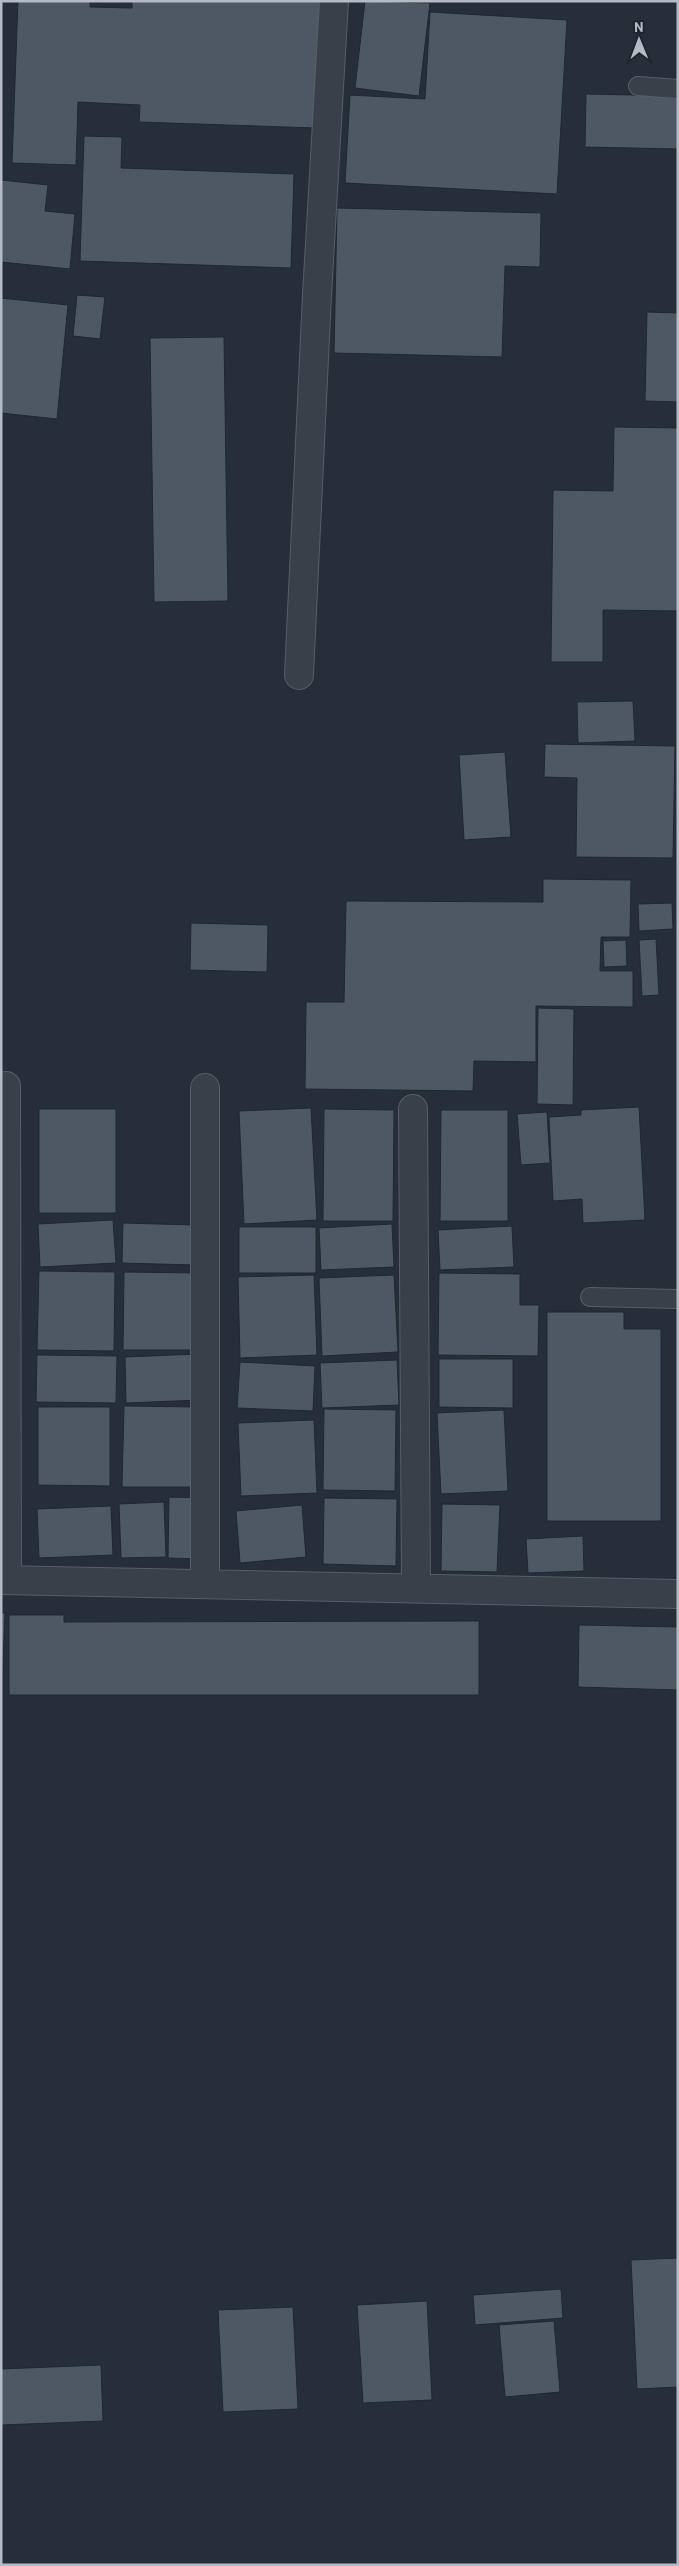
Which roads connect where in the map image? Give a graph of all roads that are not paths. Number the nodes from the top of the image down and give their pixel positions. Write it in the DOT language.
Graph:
graph roads {
  1 [pos="334,1"];
  2 [pos="638,86"];
  3 [pos="678,89"];
  4 [pos="299,676"];
  5 [pos="6,1086"];
  6 [pos="205,1088"];
  7 [pos="413,1109"];
  8 [pos="590,1297"];
  9 [pos="678,1300"];
  10 [pos="4,1580"];
  11 [pos="205,1584"];
  12 [pos="416,1588"];
  13 [pos="678,1594"];
  1 -- 4 [label="street"];
  2 -- 3 [label="lane"];
  5 -- 10 [label="street"];
  6 -- 11 [label="street"];
  7 -- 12 [label="street"];
  8 -- 9 [label="lane"];
  10 -- 11 [label="street"];
  11 -- 12 [label="street"];
  12 -- 13 [label="street"];
}
